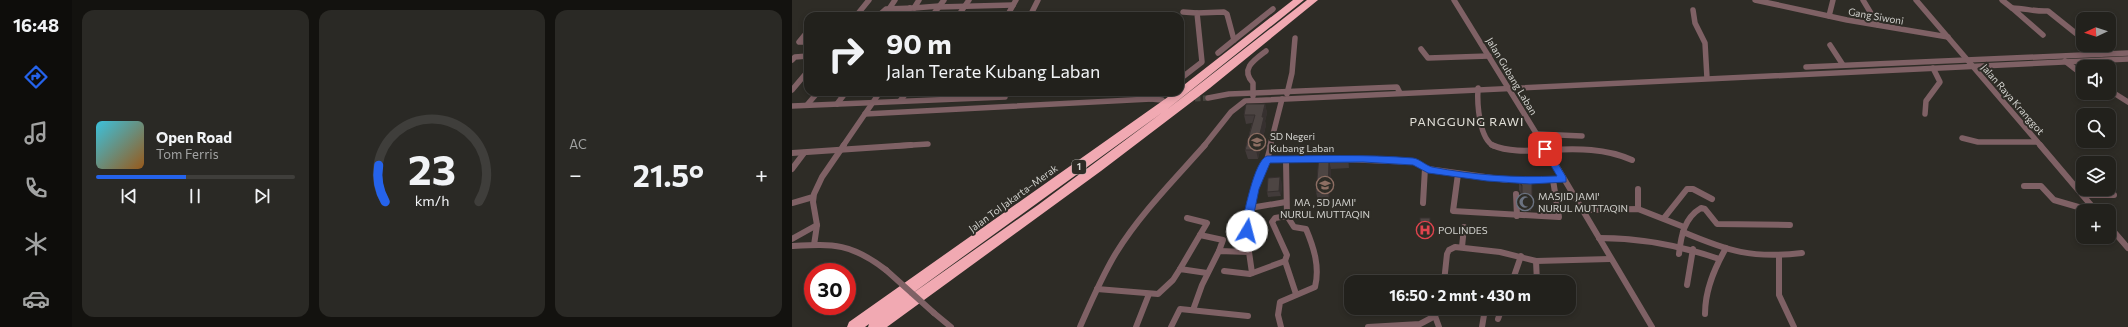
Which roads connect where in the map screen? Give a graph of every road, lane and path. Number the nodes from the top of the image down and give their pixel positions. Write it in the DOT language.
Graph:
graph roads {
  1 [pos="869,0"];
  2 [pos="895,0"];
  3 [pos="919,0"];
  4 [pos="944,0"];
  5 [pos="969,0"];
  6 [pos="1038,0"];
  7 [pos="1299,0"];
  8 [pos="1313,0"];
  9 [pos="1454,0"];
  10 [pos="1755,0"];
  11 [pos="1833,0"];
  12 [pos="1864,0"];
  13 [pos="1916,0"];
  14 [pos="2002,0"];
  15 [pos="1014,2"];
  16 [pos="964,6"];
  17 [pos="939,7"];
  18 [pos="912,8"];
  19 [pos="2012,8"];
  20 [pos="888,9"];
  21 [pos="1274,9"];
  22 [pos="1693,10"];
  23 [pos="859,12"];
  24 [pos="882,12"];
  25 [pos="908,12"];
  26 [pos="935,12"];
  27 [pos="960,12"];
  28 [pos="1009,12"];
  29 [pos="1032,12"];
  30 [pos="1184,12"];
  31 [pos="1197,13"];
  32 [pos="1829,16"];
  33 [pos="1878,25"];
  34 [pos="2076,33"];
  35 [pos="804,35"];
  36 [pos="2043,35"];
  37 [pos="1948,37"];
  38 [pos="1295,38"];
  39 [pos="1234,40"];
  40 [pos="798,42"];
  41 [pos="804,42"];
  42 [pos="792,43"];
  43 [pos="1830,45"];
  44 [pos="1421,49"];
  45 [pos="1266,51"];
  46 [pos="2098,52"];
  47 [pos="1218,53"];
  48 [pos="2128,53"];
  49 [pos="1489,56"];
  50 [pos="2103,56"];
  51 [pos="804,57"];
  52 [pos="793,58"];
  53 [pos="2128,59"];
  54 [pos="2065,61"];
  55 [pos="1968,62"];
  56 [pos="1843,65"];
  57 [pos="1877,66"];
  58 [pos="1806,67"];
  59 [pos="1933,68"];
  60 [pos="2076,70"];
  61 [pos="804,76"];
  62 [pos="1184,77"];
  63 [pos="1707,78"];
  64 [pos="1509,87"];
  65 [pos="1478,88"];
  66 [pos="792,90"];
  67 [pos="1184,90"];
  68 [pos="2116,94"];
  69 [pos="815,96"];
  70 [pos="843,96"];
  71 [pos="877,96"];
  72 [pos="904,96"];
  73 [pos="974,96"];
  74 [pos="1000,96"];
  75 [pos="1156,96"];
  76 [pos="1177,96"];
  77 [pos="1253,96"];
  78 [pos="1286,96"];
  79 [pos="1005,97"];
  80 [pos="960,98"];
  81 [pos="1208,98"];
  82 [pos="1151,99"];
  83 [pos="1162,100"];
  84 [pos="900,101"];
  85 [pos="873,102"];
  86 [pos="2128,102"];
  87 [pos="837,104"];
  88 [pos="792,106"];
  89 [pos="807,106"];
  90 [pos="1924,114"];
  91 [pos="864,116"];
  92 [pos="1536,134"];
  93 [pos="1582,136"];
  94 [pos="1962,138"];
  95 [pos="2037,142"];
  96 [pos="928,144"];
  97 [pos="1545,149"];
  98 [pos="840,151"];
  99 [pos="792,153"];
  100 [pos="804,153"];
  101 [pos="1267,160"];
  102 [pos="1286,160"];
  103 [pos="1632,160"];
  104 [pos="792,169"];
  105 [pos="1426,169"];
  106 [pos="1458,174"];
  107 [pos="1563,179"];
  108 [pos="1553,180"];
  109 [pos="2024,186"];
  110 [pos="2076,187"];
  111 [pos="1638,190"];
  112 [pos="1516,194"];
  113 [pos="2084,196"];
  114 [pos="813,197"];
  115 [pos="1712,199"];
  116 [pos="1286,202"];
  117 [pos="792,203"];
  118 [pos="1423,203"];
  119 [pos="2090,204"];
  120 [pos="2076,206"];
  121 [pos="1250,208"];
  122 [pos="1638,209"];
  123 [pos="1584,210"];
  124 [pos="1287,216"];
  125 [pos="1517,216"];
  126 [pos="1187,218"];
  127 [pos="1664,218"];
  128 [pos="817,225"];
  129 [pos="1790,225"];
  130 [pos="1464,227"];
  131 [pos="1684,230"];
  132 [pos="2116,234"];
  133 [pos="1200,235"];
  134 [pos="1599,238"];
  135 [pos="792,239"];
  136 [pos="814,245"];
  137 [pos="1680,245"];
  138 [pos="792,246"];
  139 [pos="1462,247"];
  140 [pos="1726,248"];
  141 [pos="2128,248"];
  142 [pos="1693,249"];
  143 [pos="1219,251"];
  144 [pos="1249,252"];
  145 [pos="1802,253"];
  146 [pos="1679,254"];
  147 [pos="1521,256"];
  148 [pos="1779,256"];
  149 [pos="1610,259"];
  150 [pos="1720,259"];
  151 [pos="1536,260"];
  152 [pos="1285,261"];
  153 [pos="1180,269"];
  154 [pos="1224,271"];
  155 [pos="1207,273"];
  156 [pos="1252,273"];
  157 [pos="1445,275"];
  158 [pos="1514,275"];
  159 [pos="1537,275"];
  160 [pos="1687,285"];
  161 [pos="1097,289"];
  162 [pos="1149,294"];
  163 [pos="1296,294"];
  164 [pos="1193,310"];
  165 [pos="1705,314"];
  166 [pos="1432,315"];
  167 [pos="1437,315"];
  168 [pos="1484,315"];
  169 [pos="1500,315"];
  170 [pos="1248,316"];
  171 [pos="1498,320"];
  172 [pos="1399,326"];
  173 [pos="854,327"];
  174 [pos="875,327"];
  175 [pos="951,327"];
  176 [pos="1080,327"];
  177 [pos="1136,327"];
  178 [pos="1171,327"];
  179 [pos="1281,327"];
  180 [pos="1368,327"];
  181 [pos="1439,327"];
  182 [pos="1482,327"];
  183 [pos="1652,327"];
  184 [pos="1794,327"];
  1 -- 23 [label="street"];
  2 -- 20 [label="street"];
  3 -- 18 [label="street"];
  4 -- 17 [label="street"];
  5 -- 16 [label="street"];
  6 -- 29 [label="street"];
  7 -- 67 [label="highway, Jalan Tol Jakarta–Merak / 1"];
  8 -- 174 [label="highway, 1"];
  9 -- 49 [label="street, Jalan Gubang Laban"];
  10 -- 32 [label="street, Gang Siwoni"];
  11 -- 32 [label="street"];
  12 -- 33 [label="street"];
  13 -- 37 [label="street, Jalan Raya Kranggot"];
  14 -- 19 [label="street"];
  15 -- 16 [label="street"];
  15 -- 28 [label="street"];
  16 -- 17 [label="street"];
  16 -- 27 [label="street"];
  17 -- 18 [label="street"];
  17 -- 26 [label="street"];
  18 -- 20 [label="street"];
  18 -- 25 [label="street"];
  19 -- 34 [label="street"];
  19 -- 36 [label="street"];
  20 -- 24 [label="street"];
  21 -- 39 [label="street"];
  22 -- 63 [label="street"];
  30 -- 31 [label="street"];
  31 -- 39 [label="street"];
  31 -- 62 [label="street"];
  32 -- 33 [label="street, Gang Siwoni"];
  33 -- 37 [label="street, Gang Siwoni"];
  35 -- 40 [label="street"];
  37 -- 55 [label="street, Jalan Raya Kranggot"];
  38 -- 78 [label="street"];
  39 -- 47 [label="street"];
  40 -- 41 [label="street"];
  40 -- 42 [label="street"];
  43 -- 56 [label="street"];
  44 -- 49 [label="street"];
  45 -- 77 [label="street"];
  46 -- 50 [label="street"];
  48 -- 50 [label="street"];
  49 -- 64 [label="street, Jalan Gubang Laban"];
  50 -- 53 [label="street"];
  50 -- 54 [label="street"];
  50 -- 55 [label="street"];
  51 -- 52 [label="street"];
  54 -- 55 [label="street"];
  54 -- 60 [label="street"];
  55 -- 57 [label="street"];
  55 -- 59 [label="street"];
  55 -- 95 [label="street, Jalan Raya Kranggot"];
  56 -- 57 [label="street"];
  56 -- 58 [label="street"];
  57 -- 59 [label="street"];
  57 -- 63 [label="street"];
  59 -- 90 [label="street"];
  61 -- 66 [label="street"];
  63 -- 64 [label="street"];
  64 -- 65 [label="street"];
  64 -- 92 [label="street, Jalan Gubang Laban"];
  65 -- 78 [label="street"];
  65 -- 97 [label="street"];
  68 -- 86 [label="street"];
  69 -- 89 [label="street"];
  70 -- 87 [label="street"];
  71 -- 85 [label="street"];
  72 -- 84 [label="street"];
  73 -- 80 [label="street"];
  74 -- 79 [label="street"];
  75 -- 82 [label="street"];
  76 -- 173 [label="highway, Jalan Tol Jakarta–Merak / 1"];
  77 -- 78 [label="street"];
  77 -- 81 [label="street"];
  77 -- 161 [label="street"];
  78 -- 101 [label="street"];
  80 -- 84 [label="street"];
  82 -- 83 [label="street"];
  82 -- 91 [label="street"];
  84 -- 85 [label="street"];
  85 -- 87 [label="street"];
  85 -- 91 [label="street"];
  87 -- 89 [label="street"];
  88 -- 89 [label="street"];
  91 -- 98 [label="street"];
  92 -- 93 [label="street"];
  92 -- 97 [label="street, Jalan Gubang Laban"];
  94 -- 95 [label="street"];
  95 -- 110 [label="street, Jalan Raya Kranggot"];
  96 -- 98 [label="street"];
  97 -- 103 [label="street"];
  97 -- 107 [label="street, Jalan Gubang Laban"];
  98 -- 100 [label="street"];
  98 -- 114 [label="street"];
  99 -- 100 [label="street"];
  100 -- 104 [label="street"];
  101 -- 102 [label="street"];
  101 -- 121 [label="street"];
  102 -- 105 [label="street"];
  102 -- 116 [label="street"];
  105 -- 106 [label="street"];
  105 -- 118 [label="street"];
  106 -- 108 [label="street"];
  106 -- 125 [label="street"];
  107 -- 108 [label="street"];
  107 -- 123 [label="street, Jalan Gubang Laban"];
  108 -- 125 [label="street"];
  109 -- 120 [label="street"];
  111 -- 122 [label="street"];
  112 -- 125 [label="street"];
  113 -- 119 [label="street, Jalan Raya Kranggot"];
  114 -- 117 [label="street"];
  114 -- 128 [label="street"];
  115 -- 127 [label="street"];
  116 -- 121 [label="street"];
  116 -- 124 [label="street"];
  121 -- 144 [label="street"];
  122 -- 123 [label="street"];
  122 -- 127 [label="street"];
  123 -- 134 [label="street, Jalan Gubang Laban"];
  124 -- 152 [label="street"];
  124 -- 163 [label="street"];
  126 -- 133 [label="street"];
  127 -- 131 [label="street"];
  128 -- 135 [label="street"];
  128 -- 136 [label="street"];
  129 -- 131 [label="street"];
  130 -- 139 [label="street"];
  131 -- 137 [label="street"];
  131 -- 140 [label="street"];
  132 -- 141 [label="street"];
  133 -- 143 [label="street"];
  133 -- 153 [label="street"];
  134 -- 137 [label="street"];
  134 -- 149 [label="street, Jalan Gubang Laban"];
  136 -- 138 [label="street"];
  136 -- 175 [label="street, bridge"];
  137 -- 142 [label="street"];
  137 -- 146 [label="street"];
  139 -- 147 [label="street"];
  139 -- 157 [label="street"];
  140 -- 148 [label="street"];
  140 -- 150 [label="street"];
  142 -- 150 [label="street"];
  142 -- 160 [label="street"];
  143 -- 144 [label="street"];
  143 -- 155 [label="street"];
  144 -- 156 [label="street"];
  145 -- 148 [label="street"];
  147 -- 151 [label="street"];
  147 -- 158 [label="street"];
  148 -- 184 [label="street"];
  149 -- 151 [label="street"];
  149 -- 183 [label="street, Jalan Gubang Laban"];
  150 -- 165 [label="street"];
  151 -- 159 [label="street"];
  152 -- 156 [label="street"];
  152 -- 163 [label="street"];
  153 -- 155 [label="street"];
  153 -- 162 [label="street"];
  154 -- 156 [label="street"];
  155 -- 164 [label="street"];
  161 -- 162 [label="street"];
  161 -- 176 [label="street"];
  162 -- 177 [label="street"];
  163 -- 179 [label="street"];
  164 -- 170 [label="street"];
  164 -- 178 [label="street"];
  166 -- 172 [label="street"];
  167 -- 181 [label="street"];
  168 -- 182 [label="street"];
  169 -- 171 [label="street"];
  172 -- 180 [label="street"];
}
